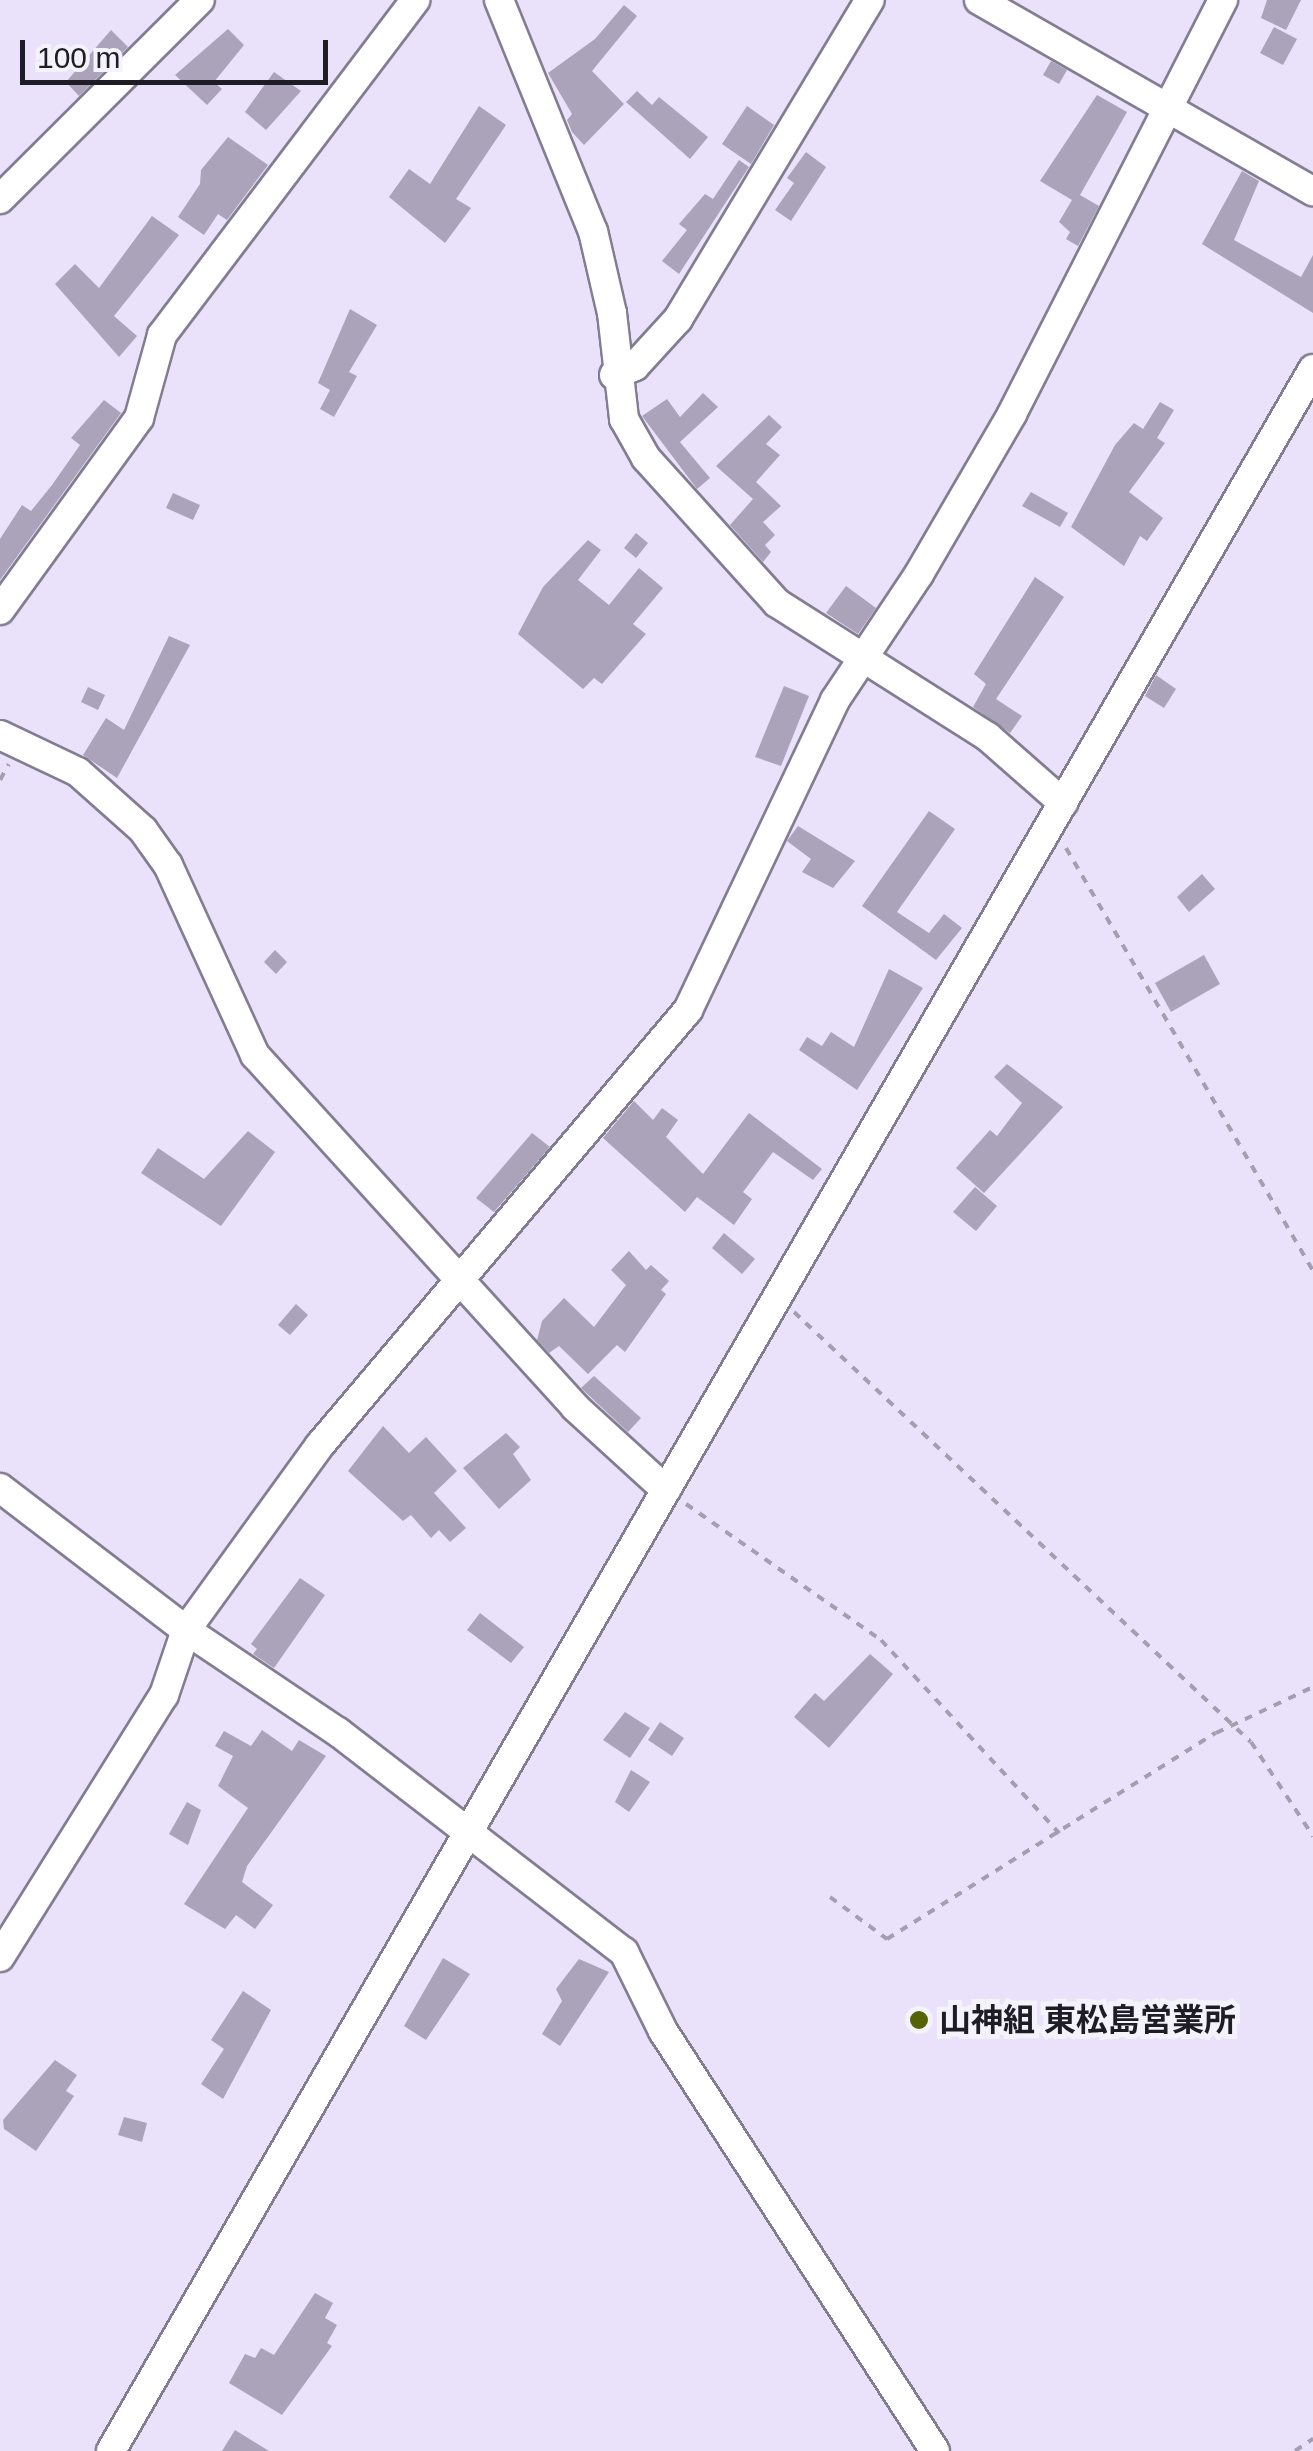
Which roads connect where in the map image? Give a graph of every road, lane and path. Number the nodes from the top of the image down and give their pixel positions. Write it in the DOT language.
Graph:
graph roads {
  1 [pos="200,0"];
  2 [pos="414,0"];
  3 [pos="499,0"];
  4 [pos="870,0"];
  5 [pos="979,0"];
  6 [pos="1224,0"];
  7 [pos="1166,112"];
  8 [pos="1313,191"];
  9 [pos="0,199"];
  10 [pos="1313,369"];
  11 [pos="614,375"];
  12 [pos="0,610"];
  13 [pos="860,660"];
  14 [pos="0,735"];
  15 [pos="1057,813"];
  16 [pos="1313,1271"];
  17 [pos="461,1284"];
  18 [pos="779,1298"];
  19 [pos="0,1488"];
  20 [pos="666,1490"];
  21 [pos="186,1630"];
  22 [pos="1313,1687"];
  23 [pos="1233,1724"];
  24 [pos="465,1834"];
  25 [pos="1059,1834"];
  26 [pos="1313,1836"];
  27 [pos="830,1897"];
  28 [pos="0,1957"];
  29 [pos="1313,2439"];
  30 [pos="111,2451"];
  31 [pos="936,2451"];
  32 [pos="1295,2451"];
  1 -- 9 [label="street"];
  2 -- 12 [label="street"];
  3 -- 11 [label="street"];
  4 -- 11 [label="street"];
  5 -- 7 [label="street"];
  6 -- 7 [label="street"];
  7 -- 8 [label="street"];
  7 -- 13 [label="street"];
  10 -- 15 [label="street"];
  11 -- 13 [label="street"];
  13 -- 15 [label="street"];
  13 -- 17 [label="street"];
  14 -- 17 [label="street"];
  15 -- 16 [label="path"];
  15 -- 18 [label="street"];
  17 -- 20 [label="street"];
  17 -- 21 [label="street"];
  18 -- 20 [label="street"];
  18 -- 23 [label="path"];
  19 -- 21 [label="street"];
  20 -- 24 [label="street"];
  20 -- 25 [label="path"];
  21 -- 24 [label="street"];
  21 -- 28 [label="street"];
  22 -- 23 [label="path"];
  23 -- 25 [label="path"];
  23 -- 26 [label="path"];
  24 -- 30 [label="street"];
  24 -- 31 [label="street"];
  25 -- 27 [label="path"];
  29 -- 32 [label="path"];
}
